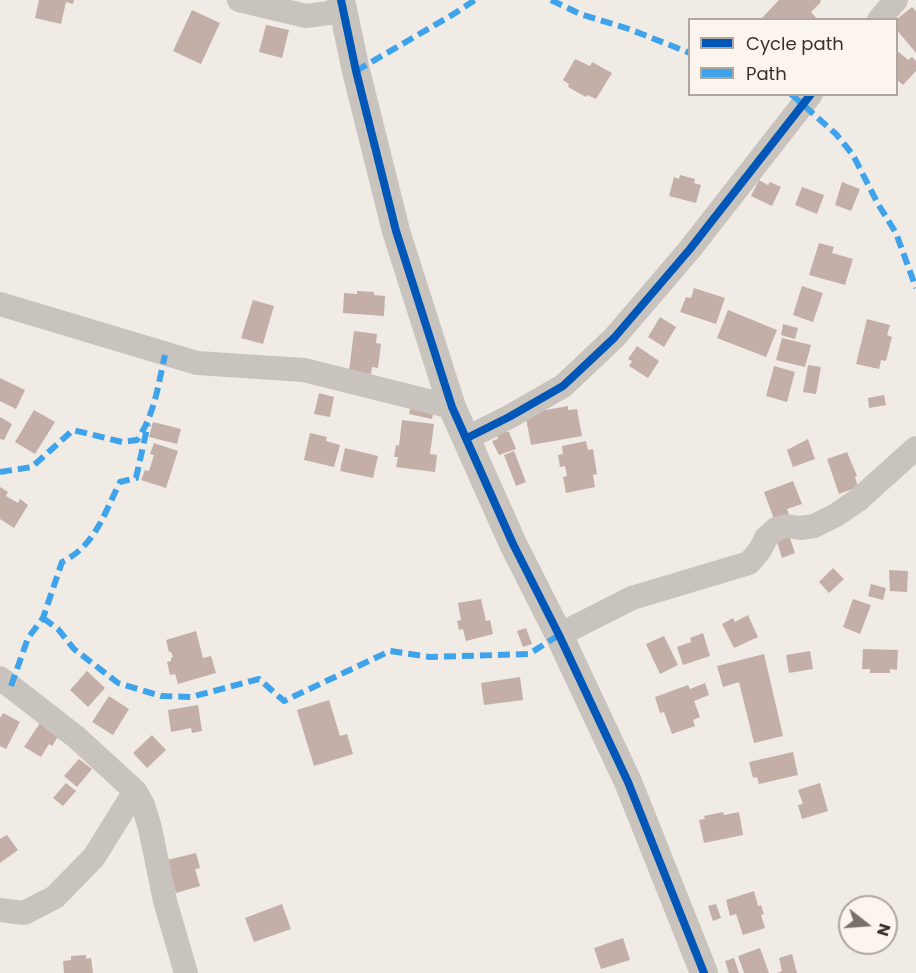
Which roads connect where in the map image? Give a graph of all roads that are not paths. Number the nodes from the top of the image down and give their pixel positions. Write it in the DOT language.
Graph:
graph roads {
  1 [pos="239,0"];
  2 [pos="896,0"];
  3 [pos="342,6"];
  4 [pos="881,18"];
  5 [pos="809,96"];
  6 [pos="0,304"];
  7 [pos="452,407"];
  8 [pos="467,438"];
  9 [pos="916,448"];
  10 [pos="559,635"];
  11 [pos="0,678"];
  12 [pos="135,791"];
  13 [pos="0,910"];
  14 [pos="186,973"];
  15 [pos="704,973"];
  1 -- 3 [label="street"];
  2 -- 4 [label="street"];
  3 -- 7 [label="street"];
  5 -- 8 [label="street"];
  6 -- 7 [label="street"];
  7 -- 8 [label="street"];
  8 -- 10 [label="street"];
  9 -- 10 [label="street"];
  10 -- 15 [label="street"];
  11 -- 12 [label="street"];
  12 -- 13 [label="street"];
  12 -- 14 [label="street"];
}
